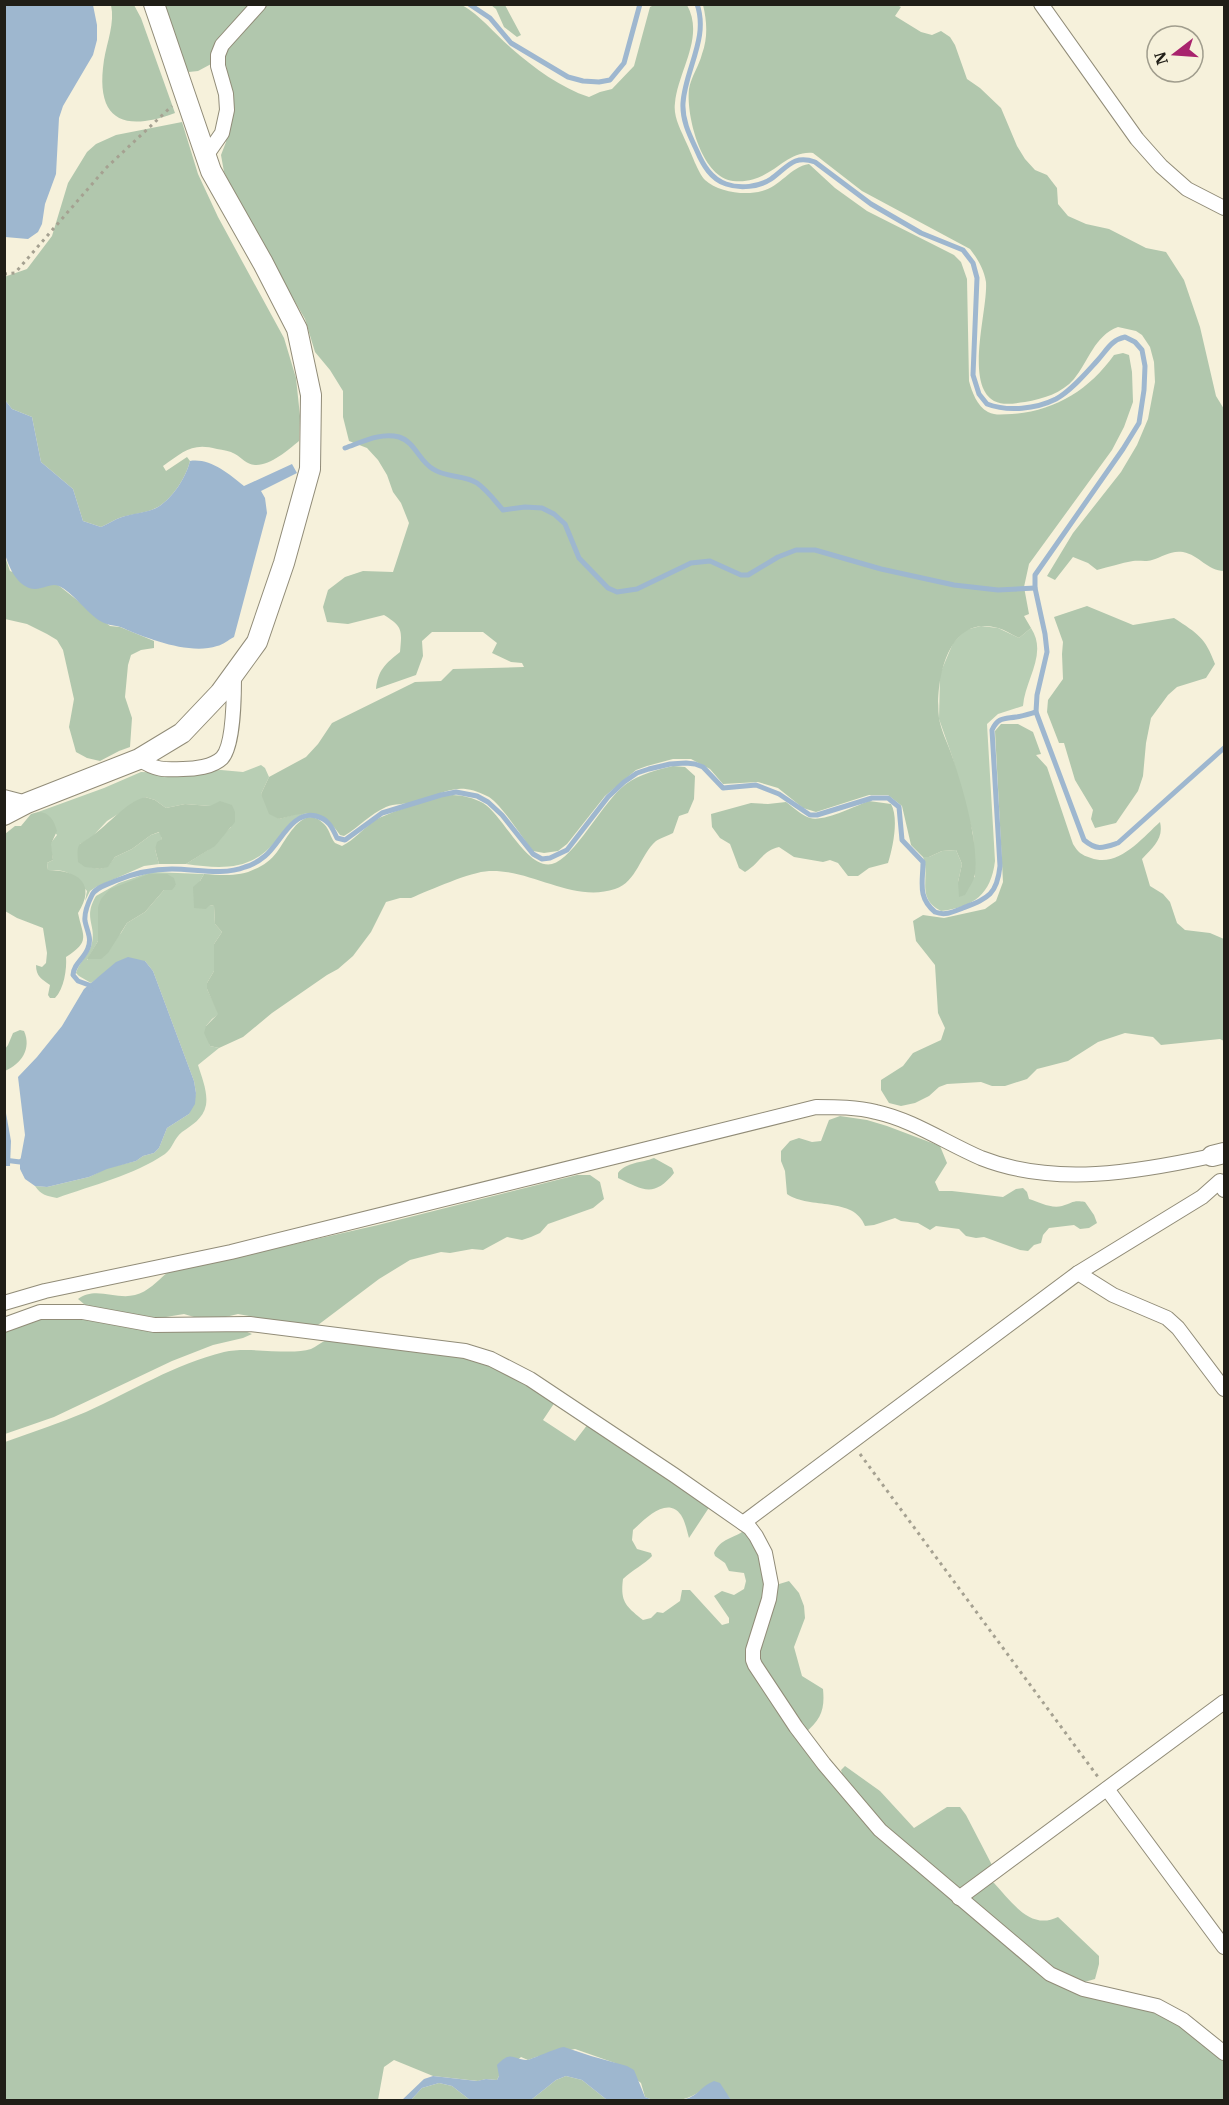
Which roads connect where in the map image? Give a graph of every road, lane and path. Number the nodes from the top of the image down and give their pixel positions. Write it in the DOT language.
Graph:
graph roads {
  1 [pos="154,4"];
  2 [pos="260,4"];
  3 [pos="1041,4"];
  4 [pos="184,94"];
  5 [pos="206,156"];
  6 [pos="1224,208"];
  7 [pos="4,274"];
  8 [pos="234,676"];
  9 [pos="139,759"];
  10 [pos="4,797"];
  11 [pos="27,803"];
  12 [pos="4,814"];
  13 [pos="1218,1154"];
  14 [pos="1224,1190"];
  15 [pos="1078,1273"];
  16 [pos="4,1303"];
  17 [pos="4,1324"];
  18 [pos="1224,1389"];
  19 [pos="851,1443"];
  20 [pos="743,1523"];
  21 [pos="1224,1702"];
  22 [pos="1107,1789"];
  23 [pos="959,1898"];
  24 [pos="1224,1947"];
  25 [pos="1224,2053"];
  1 -- 4 [label="main road"];
  2 -- 5 [label="street"];
  3 -- 6 [label="street"];
  4 -- 5 [label="main road"];
  4 -- 7 [label="path"];
  5 -- 8 [label="main road"];
  8 -- 9 [label="main road"];
  8 -- 9 [label="street"];
  9 -- 11 [label="main road"];
  10 -- 11 [label="street"];
  11 -- 12 [label="main road"];
  13 -- 16 [label="street"];
  14 -- 15 [label="street"];
  15 -- 18 [label="street"];
  15 -- 19 [label="street"];
  17 -- 20 [label="street"];
  19 -- 20 [label="street"];
  19 -- 22 [label="path"];
  20 -- 23 [label="street"];
  21 -- 22 [label="street"];
  22 -- 23 [label="street"];
  22 -- 24 [label="street"];
  23 -- 25 [label="street"];
}
